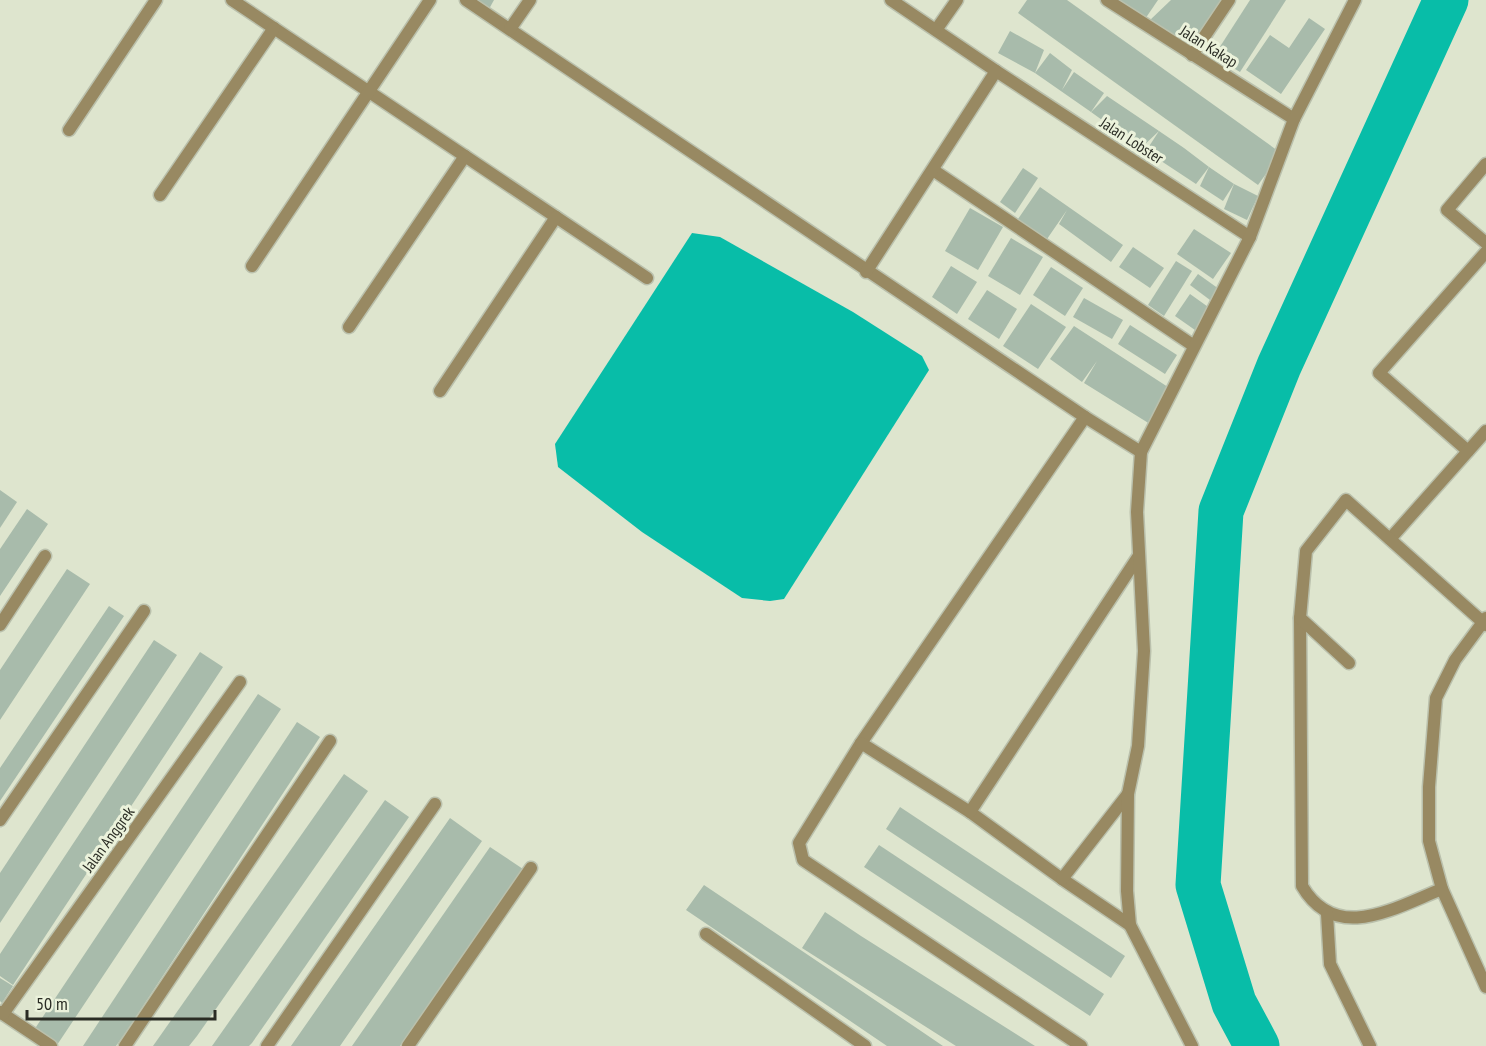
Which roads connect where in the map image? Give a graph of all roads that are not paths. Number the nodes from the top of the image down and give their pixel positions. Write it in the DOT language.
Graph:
graph roads {
  1 [pos="156,0"];
  2 [pos="232,0"];
  3 [pos="430,0"];
  4 [pos="466,0"];
  5 [pos="530,0"];
  6 [pos="891,0"];
  7 [pos="957,0"];
  8 [pos="1107,0"];
  9 [pos="1229,0"];
  10 [pos="1355,0"];
  11 [pos="274,28"];
  12 [pos="510,29"];
  13 [pos="936,30"];
  14 [pos="1192,55"];
  15 [pos="996,71"];
  16 [pos="369,92"];
  17 [pos="1294,119"];
  18 [pos="69,130"];
  19 [pos="465,156"];
  20 [pos="1486,164"];
  21 [pos="933,170"];
  22 [pos="160,195"];
  23 [pos="556,217"];
  24 [pos="1250,237"];
  25 [pos="1486,243"];
  26 [pos="1486,252"];
  27 [pos="252,266"];
  28 [pos="866,272"];
  29 [pos="647,278"];
  30 [pos="349,327"];
  31 [pos="1194,346"];
  32 [pos="440,391"];
  33 [pos="1085,417"];
  34 [pos="1486,431"];
  35 [pos="1468,451"];
  36 [pos="1142,452"];
  37 [pos="1390,539"];
  38 [pos="45,556"];
  39 [pos="1138,557"];
  40 [pos="144,611"];
  41 [pos="1300,618"];
  42 [pos="1485,621"];
  43 [pos="0,625"];
  44 [pos="1349,663"];
  45 [pos="240,682"];
  46 [pos="330,741"];
  47 [pos="861,743"];
  48 [pos="1128,794"];
  49 [pos="435,804"];
  50 [pos="970,812"];
  51 [pos="0,820"];
  52 [pos="531,868"];
  53 [pos="1062,879"];
  54 [pos="1442,889"];
  55 [pos="1327,914"];
  56 [pos="1131,925"];
  57 [pos="706,934"];
  58 [pos="1486,987"];
  59 [pos="2,1013"];
  60 [pos="51,1046"];
  61 [pos="124,1046"];
  62 [pos="267,1046"];
  63 [pos="408,1046"];
  64 [pos="865,1046"];
  65 [pos="1081,1046"];
  66 [pos="1192,1046"];
  67 [pos="1370,1046"];
  1 -- 18 [label="street"];
  2 -- 11 [label="street"];
  3 -- 16 [label="street"];
  4 -- 12 [label="street"];
  5 -- 12 [label="street"];
  6 -- 13 [label="street, Jalan Lobster"];
  7 -- 13 [label="street"];
  8 -- 14 [label="street, Jalan Kakap"];
  9 -- 14 [label="street"];
  10 -- 17 [label="street"];
  11 -- 16 [label="street"];
  11 -- 22 [label="street"];
  12 -- 28 [label="street"];
  13 -- 15 [label="street, Jalan Lobster"];
  14 -- 17 [label="street, Jalan Kakap"];
  15 -- 21 [label="street"];
  15 -- 24 [label="street, Jalan Lobster"];
  16 -- 19 [label="street"];
  16 -- 27 [label="street"];
  17 -- 24 [label="street"];
  19 -- 23 [label="street"];
  19 -- 30 [label="street"];
  20 -- 25 [label="street"];
  21 -- 28 [label="street"];
  21 -- 31 [label="street"];
  23 -- 29 [label="street"];
  23 -- 32 [label="street"];
  24 -- 31 [label="street"];
  26 -- 35 [label="street"];
  28 -- 33 [label="street"];
  31 -- 36 [label="street"];
  33 -- 36 [label="street"];
  33 -- 47 [label="street"];
  34 -- 35 [label="street"];
  35 -- 37 [label="street"];
  36 -- 39 [label="street"];
  37 -- 41 [label="street"];
  37 -- 42 [label="street"];
  38 -- 43 [label="street"];
  39 -- 48 [label="street"];
  39 -- 50 [label="street"];
  40 -- 51 [label="street"];
  41 -- 44 [label="street"];
  41 -- 55 [label="street"];
  42 -- 54 [label="street"];
  45 -- 59 [label="street, Jalan Anggrek"];
  46 -- 61 [label="street"];
  47 -- 50 [label="street"];
  47 -- 65 [label="street"];
  48 -- 53 [label="street"];
  48 -- 56 [label="street"];
  49 -- 62 [label="street"];
  50 -- 53 [label="street"];
  52 -- 63 [label="street"];
  53 -- 56 [label="street"];
  54 -- 55 [label="street"];
  54 -- 58 [label="street"];
  55 -- 67 [label="street"];
  56 -- 66 [label="street"];
  57 -- 64 [label="street"];
  59 -- 60 [label="street"];
}
